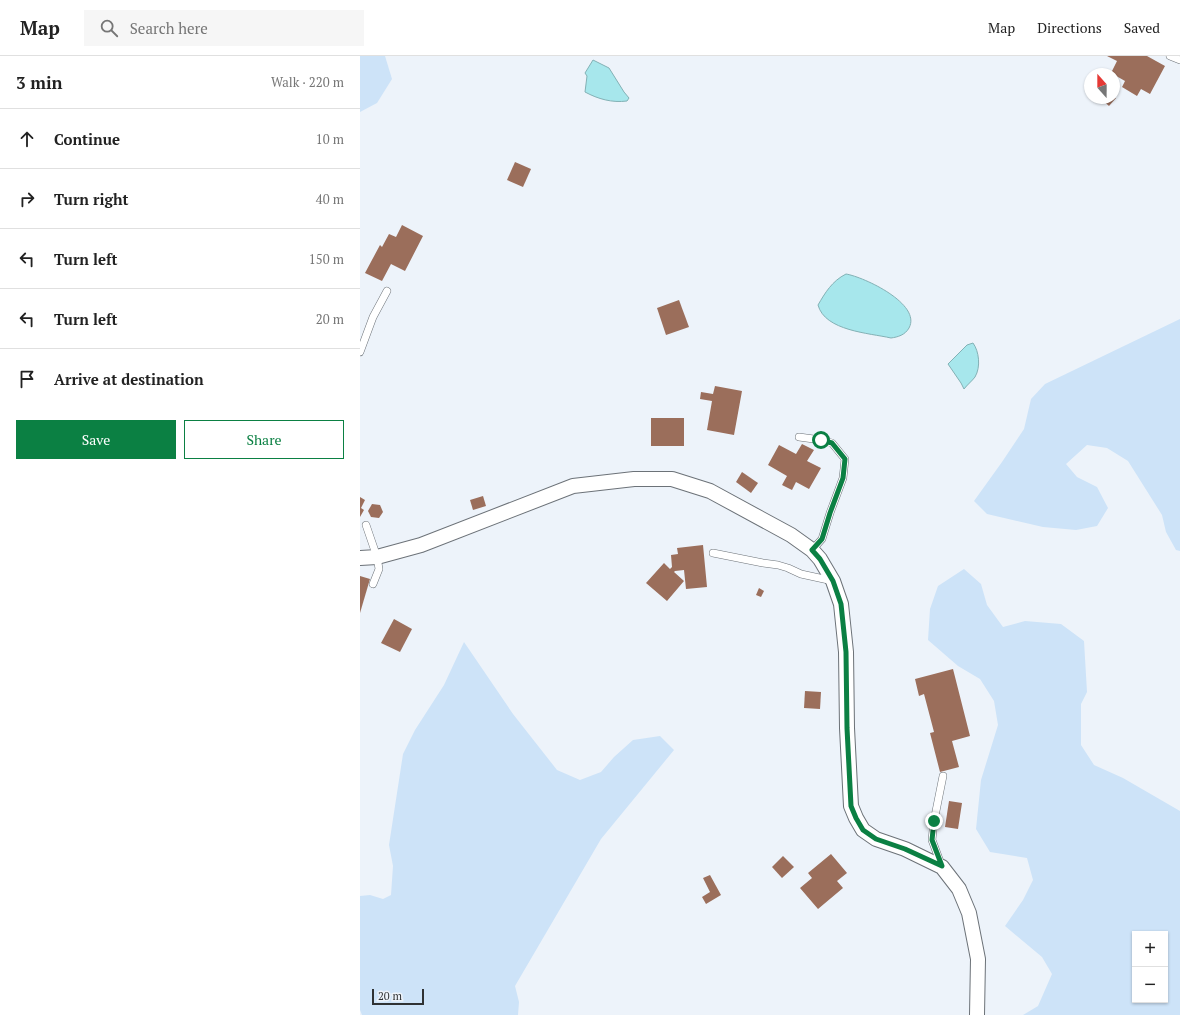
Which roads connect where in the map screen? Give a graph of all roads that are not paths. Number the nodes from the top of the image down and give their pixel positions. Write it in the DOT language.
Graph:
graph roads {
  1 [pos="1170,56"];
  2 [pos="1180,60"];
  3 [pos="386,291"];
  4 [pos="360,352"];
  5 [pos="798,437"];
  6 [pos="366,525"];
  7 [pos="812,550"];
  8 [pos="713,553"];
  9 [pos="377,557"];
  10 [pos="360,558"];
  11 [pos="833,581"];
  12 [pos="373,584"];
  13 [pos="943,776"];
  14 [pos="942,866"];
  15 [pos="977,1015"];
  1 -- 2 [label="lane"];
  3 -- 4 [label="lane"];
  5 -- 7 [label="lane"];
  6 -- 9 [label="lane"];
  7 -- 9 [label="street"];
  7 -- 11 [label="street"];
  8 -- 11 [label="lane"];
  9 -- 10 [label="street"];
  9 -- 12 [label="lane"];
  11 -- 14 [label="street"];
  13 -- 14 [label="lane"];
  14 -- 15 [label="street"];
}
